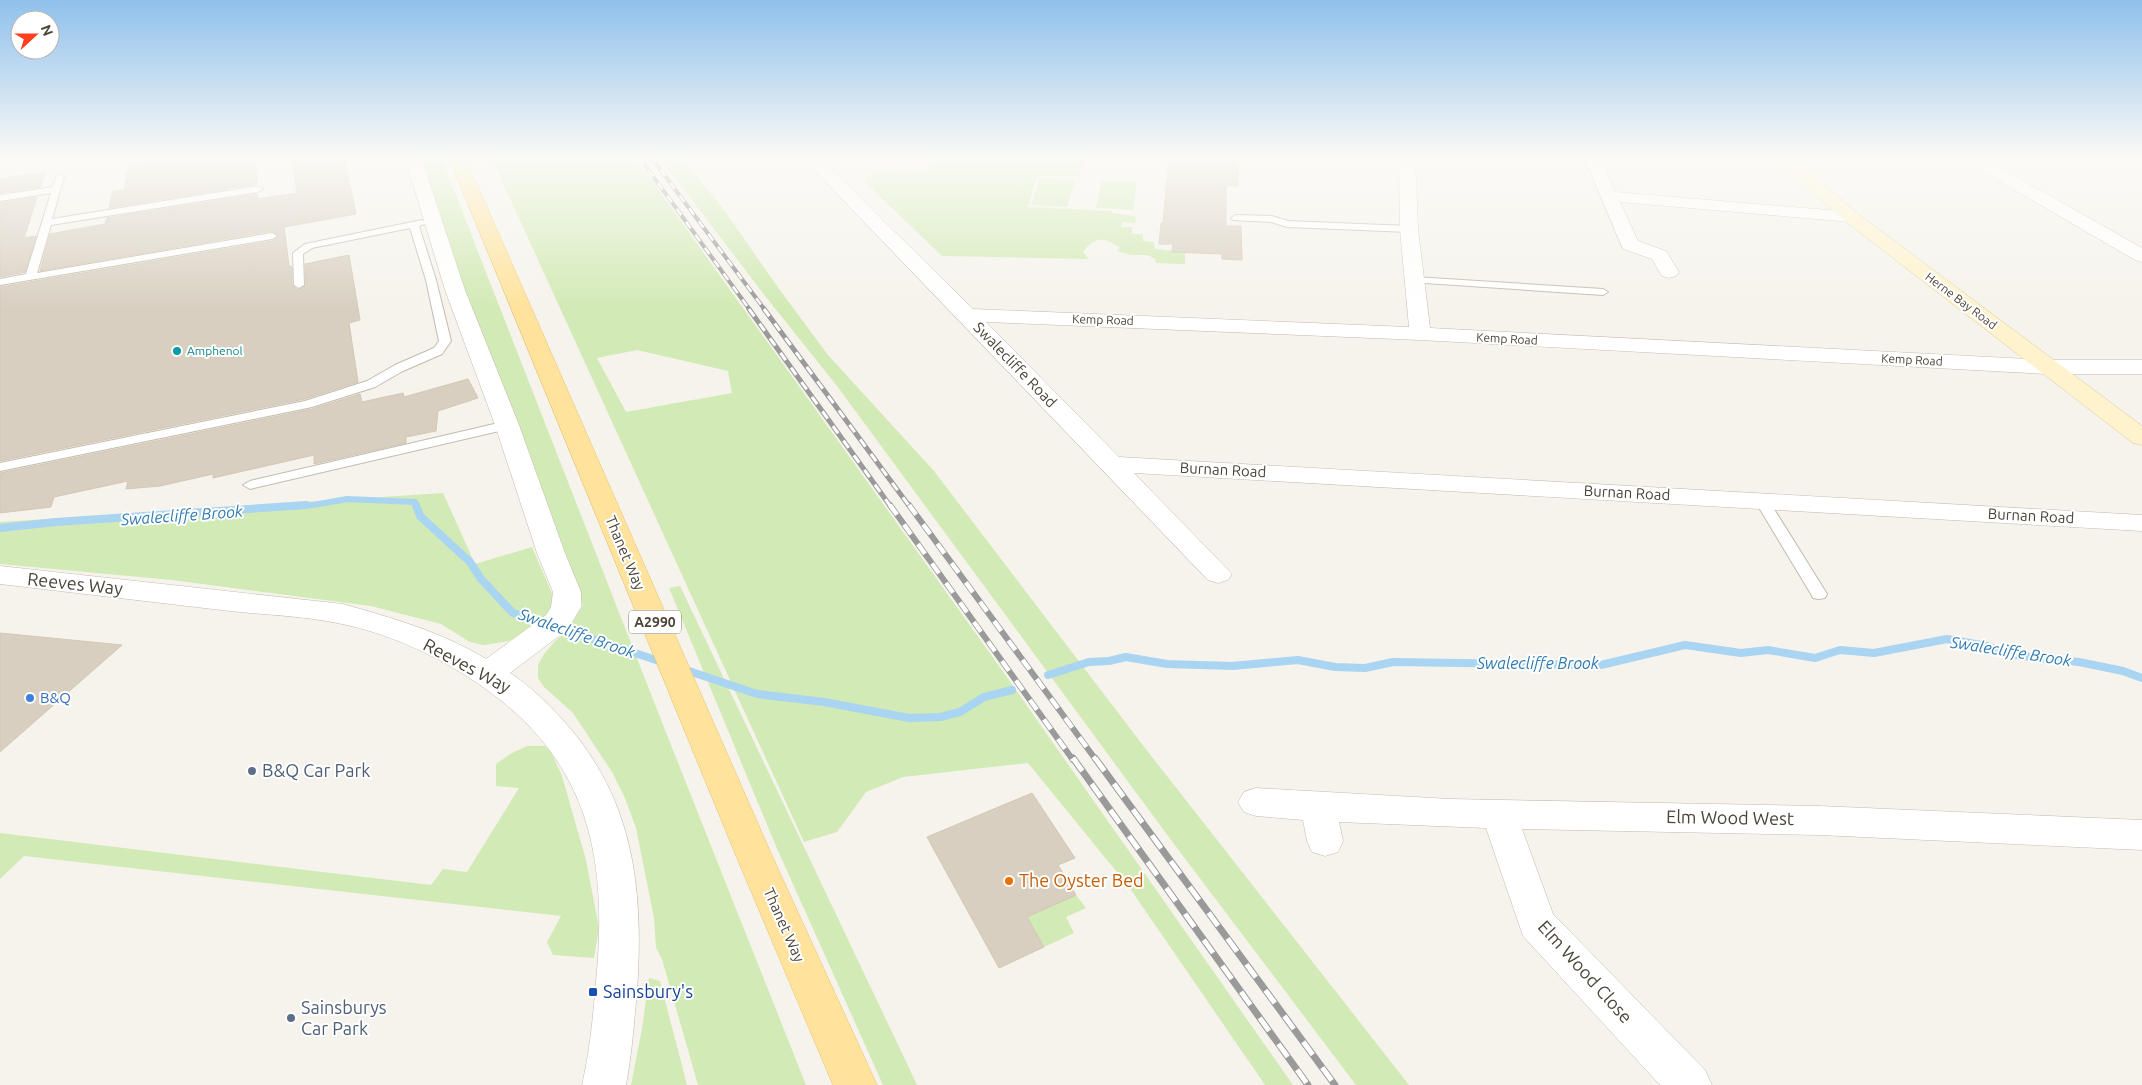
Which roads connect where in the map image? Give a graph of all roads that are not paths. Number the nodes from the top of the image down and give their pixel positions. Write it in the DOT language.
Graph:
graph roads {
  1 [pos="51,208"];
  2 [pos="142,208"];
  3 [pos="421,208"];
  4 [pos="479,208"];
  5 [pos="860,208"];
  6 [pos="1408,208"];
  7 [pos="1613,208"];
  8 [pos="1743,208"];
  9 [pos="1840,208"];
  10 [pos="2057,208"];
  11 [pos="1851,217"];
  12 [pos="1236,218"];
  13 [pos="47,223"];
  14 [pos="424,223"];
  15 [pos="1409,229"];
  16 [pos="272,236"];
  17 [pos="1610,246"];
  18 [pos="1630,246"];
  19 [pos="2142,256"];
  20 [pos="1668,272"];
  21 [pos="31,276"];
  22 [pos="1414,280"];
  23 [pos="0,282"];
  24 [pos="299,285"];
  25 [pos="1603,292"];
  26 [pos="967,315"];
  27 [pos="1420,334"];
  28 [pos="2047,367"];
  29 [pos="2142,367"];
  30 [pos="507,426"];
  31 [pos="2142,438"];
  32 [pos="1112,464"];
  33 [pos="0,467"];
  34 [pos="250,485"];
  35 [pos="1762,501"];
  36 [pos="2142,522"];
  37 [pos="0,575"];
  38 [pos="1218,579"];
  39 [pos="1819,594"];
  40 [pos="488,673"];
  41 [pos="1256,802"];
  42 [pos="1318,807"];
  43 [pos="1499,814"];
  44 [pos="2142,834"];
  45 [pos="1325,841"];
  46 [pos="604,1085"];
  47 [pos="855,1085"];
  48 [pos="1690,1085"];
  1 -- 13 [label="lane"];
  2 -- 13 [label="lane"];
  3 -- 14 [label="street"];
  4 -- 47 [label="main road, Thanet Way / A2990"];
  5 -- 26 [label="street, Swalecliffe Road"];
  6 -- 15 [label="street"];
  7 -- 18 [label="street"];
  8 -- 11 [label="street"];
  9 -- 11 [label="main road, Herne Bay Road"];
  10 -- 19 [label="street"];
  11 -- 28 [label="main road, Herne Bay Road"];
  12 -- 15 [label="lane"];
  13 -- 21 [label="lane"];
  14 -- 24 [label="lane"];
  14 -- 30 [label="street"];
  14 -- 33 [label="lane"];
  15 -- 22 [label="street"];
  16 -- 21 [label="lane"];
  17 -- 18 [label="street"];
  18 -- 20 [label="street"];
  21 -- 23 [label="lane"];
  22 -- 25 [label="lane"];
  22 -- 27 [label="street"];
  26 -- 27 [label="street, Kemp Road"];
  26 -- 32 [label="street, Swalecliffe Road"];
  27 -- 28 [label="street, Kemp Road"];
  28 -- 29 [label="street, Kemp Road"];
  28 -- 31 [label="main road, Herne Bay Road"];
  30 -- 34 [label="lane"];
  30 -- 40 [label="street"];
  32 -- 35 [label="street, Burnan Road"];
  32 -- 38 [label="street, Swalecliffe Road"];
  35 -- 36 [label="street, Burnan Road"];
  35 -- 39 [label="lane"];
  37 -- 40 [label="street, Reeves Way"];
  40 -- 46 [label="street, Reeves Way"];
  41 -- 42 [label="street, Elm Wood West"];
  42 -- 43 [label="street, Elm Wood West"];
  42 -- 45 [label="street"];
  43 -- 44 [label="street, Elm Wood West"];
  43 -- 48 [label="street, Elm Wood Close"];
}
